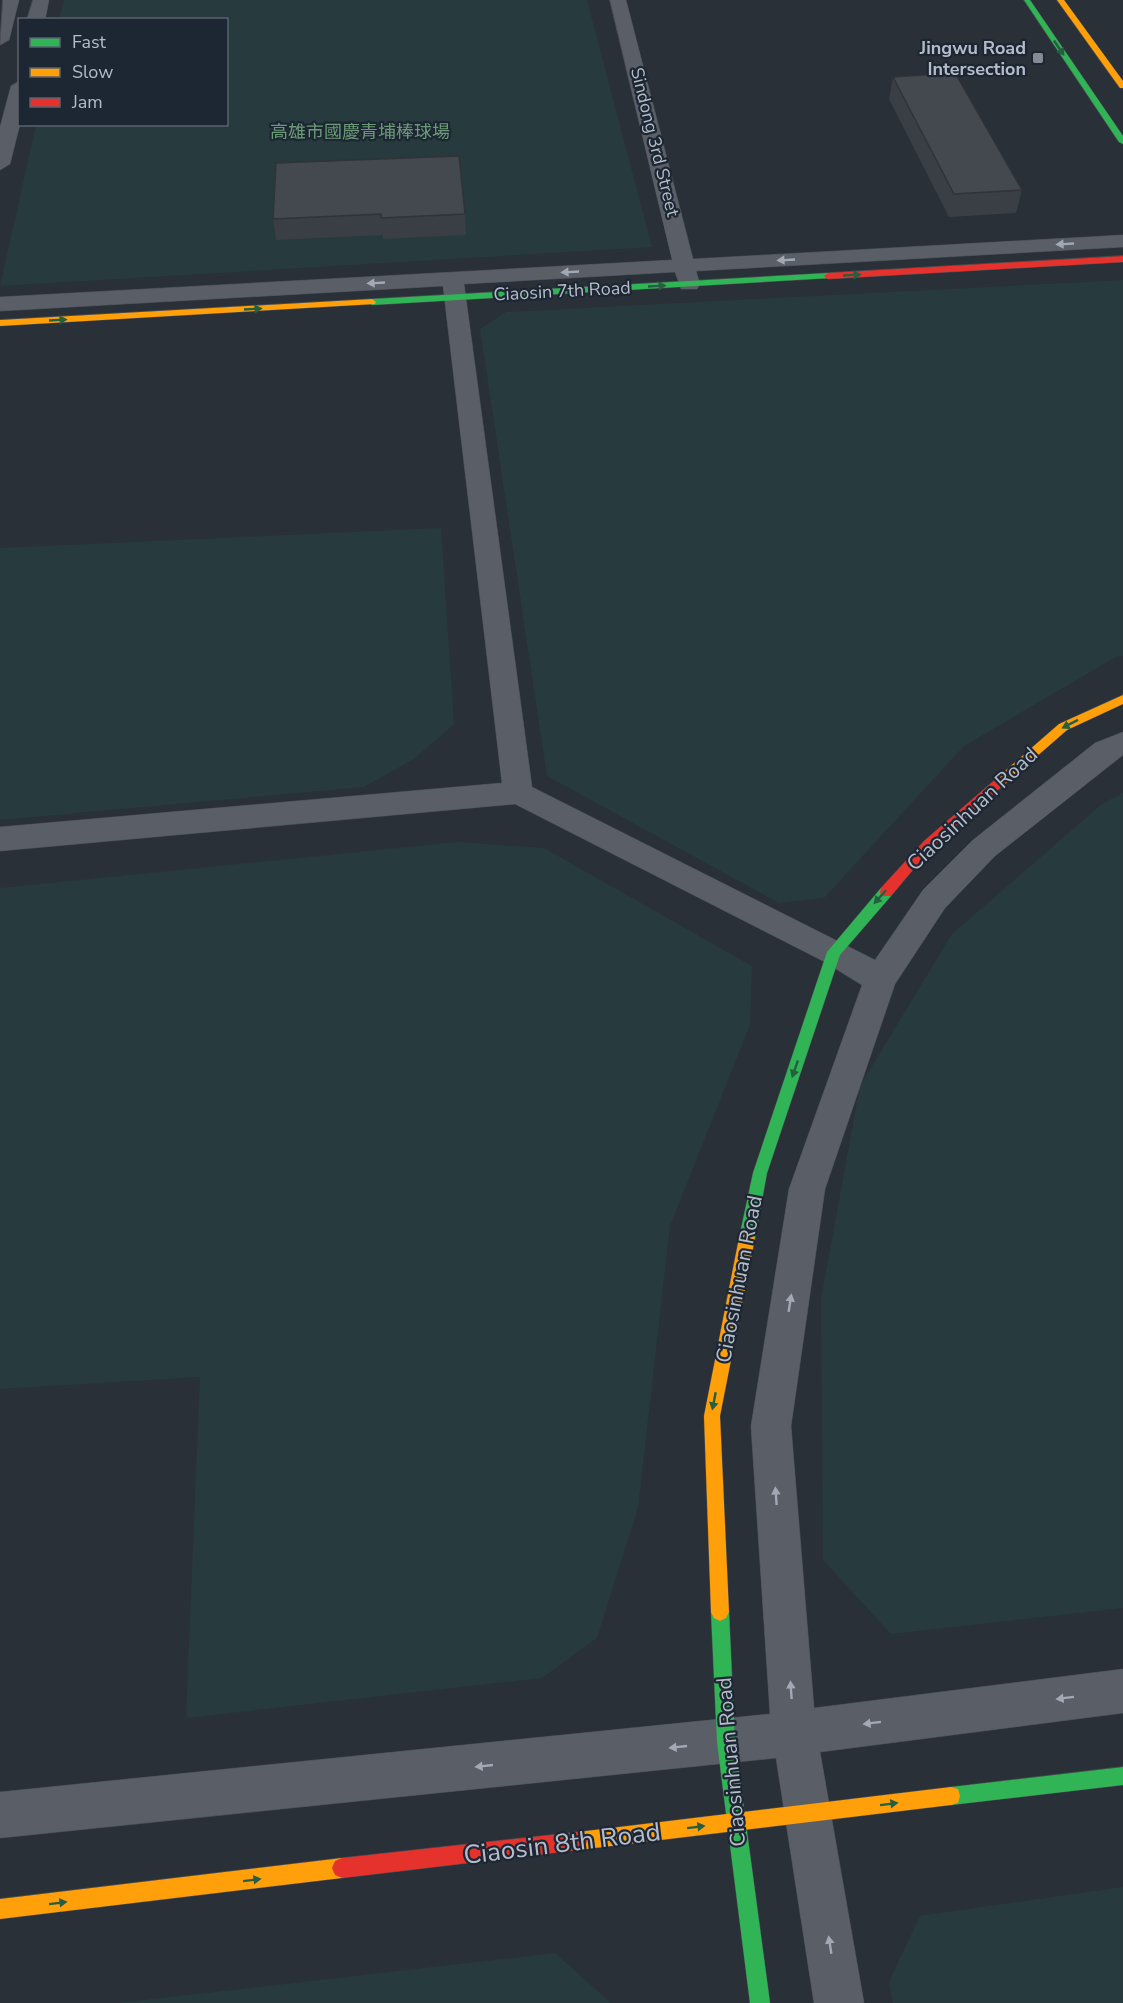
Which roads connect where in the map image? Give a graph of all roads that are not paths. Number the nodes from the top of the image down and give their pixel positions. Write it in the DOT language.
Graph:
graph roads {
  1 [pos="11,0"];
  2 [pos="41,0"];
  3 [pos="618,0"];
  4 [pos="1027,0"];
  5 [pos="1060,0"];
  6 [pos="36,18"];
  7 [pos="0,40"];
  8 [pos="1123,86"];
  9 [pos="18,94"];
  10 [pos="1123,142"];
  11 [pos="0,164"];
  12 [pos="1123,241"];
  13 [pos="1123,259"];
  14 [pos="688,275"];
  15 [pos="454,288"];
  16 [pos="0,304"];
  17 [pos="0,323"];
  18 [pos="1123,699"];
  19 [pos="1123,743"];
  20 [pos="518,793"];
  21 [pos="0,839"];
  22 [pos="834,952"];
  23 [pos="880,979"];
  24 [pos="1123,1691"];
  25 [pos="794,1733"];
  26 [pos="726,1742"];
  27 [pos="1123,1776"];
  28 [pos="808,1814"];
  29 [pos="0,1815"];
  30 [pos="735,1822"];
  31 [pos="0,1910"];
  32 [pos="760,2003"];
  33 [pos="839,2003"];
  1 -- 7 [label="street"];
  2 -- 6 [label="street"];
  3 -- 14 [label="street, Sindong 3rd Street"];
  4 -- 10 [label="street, one-way"];
  5 -- 8 [label="street"];
  9 -- 11 [label="street"];
  12 -- 14 [label="street, Ciaosin 7th Road, one-way"];
  14 -- 13 [label="street, Ciaosin 7th Road, one-way"];
  14 -- 15 [label="street, Ciaosin 7th Road"];
  15 -- 16 [label="street, Ciaosin 7th Road, one-way"];
  17 -- 15 [label="street, Ciaosin 7th Road, one-way"];
  15 -- 20 [label="street"];
  18 -- 22 [label="street, Ciaosinhuan Road, one-way"];
  19 -- 23 [label="street, Ciaosinhuan Road"];
  20 -- 21 [label="street"];
  20 -- 22 [label="street"];
  22 -- 23 [label="street"];
  22 -- 26 [label="street, Ciaosinhuan Road, one-way"];
  25 -- 23 [label="street, Ciaosinhuan Road, one-way"];
  24 -- 25 [label="street, one-way"];
  25 -- 26 [label="street"];
  25 -- 28 [label="street, Ciaosinhuan Road"];
  26 -- 29 [label="street, one-way"];
  26 -- 30 [label="street, Ciaosinhuan Road"];
  28 -- 27 [label="street, Ciaosin 8th Road, one-way"];
  28 -- 30 [label="street, Ciaosin 8th Road"];
  33 -- 28 [label="street, Ciaosinhuan Road, one-way"];
  31 -- 30 [label="street, Ciaosin 8th Road, one-way"];
  30 -- 32 [label="street, Ciaosinhuan Road"];
}
